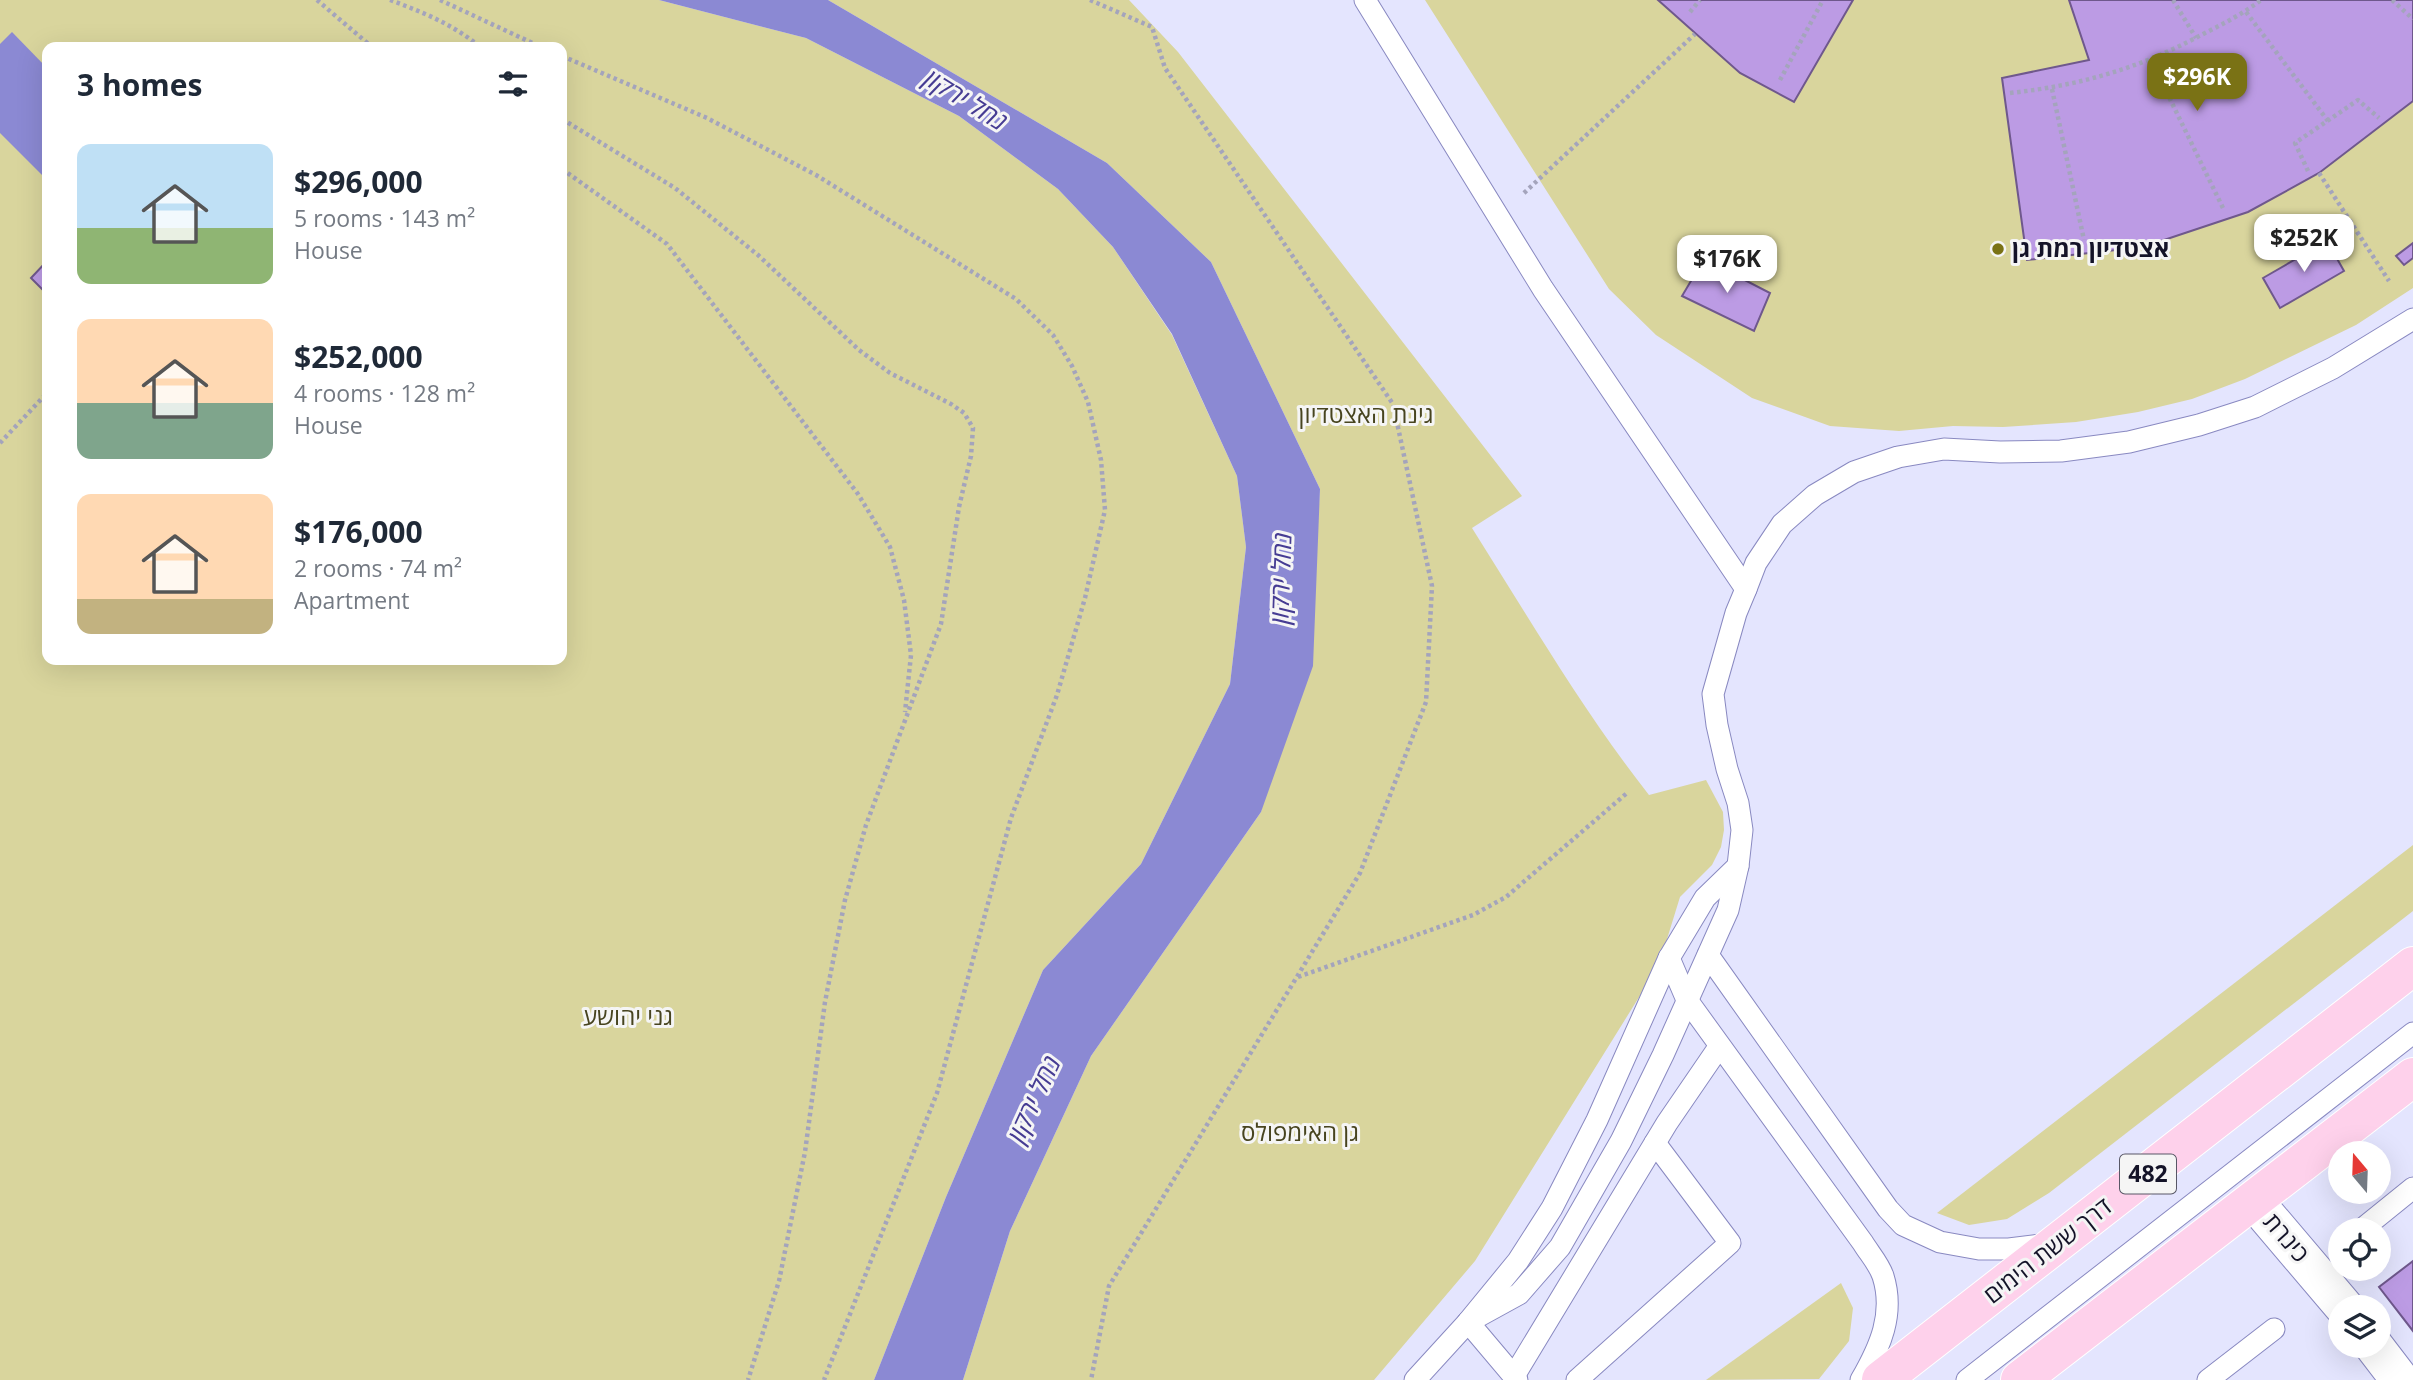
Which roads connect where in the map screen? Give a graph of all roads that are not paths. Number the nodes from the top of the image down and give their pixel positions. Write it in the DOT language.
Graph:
graph roads {
  1 [pos="1365,0"];
  2 [pos="2413,319"];
  3 [pos="1746,589"];
  4 [pos="1738,866"];
  5 [pos="1708,955"];
  6 [pos="1669,958"];
  7 [pos="2413,966"];
  8 [pos="1687,1000"];
  9 [pos="2413,1033"];
  10 [pos="1719,1046"];
  11 [pos="2413,1077"];
  12 [pos="1655,1143"];
  13 [pos="2413,1188"];
  14 [pos="2254,1201"];
  15 [pos="2376,1218"];
  16 [pos="2060,1242"];
  17 [pos="2340,1291"];
  18 [pos="1468,1322"];
  19 [pos="2274,1329"];
  20 [pos="2383,1358"];
  21 [pos="1515,1378"];
  22 [pos="1415,1380"];
  23 [pos="1577,1380"];
  24 [pos="1861,1380"];
  25 [pos="1881,1380"];
  26 [pos="1967,1380"];
  27 [pos="2020,1380"];
  28 [pos="2208,1380"];
  29 [pos="2400,1380"];
  1 -- 3 [label="lane"];
  2 -- 3 [label="lane"];
  3 -- 4 [label="lane"];
  4 -- 5 [label="lane"];
  4 -- 6 [label="lane"];
  5 -- 6 [label="lane"];
  5 -- 8 [label="lane"];
  5 -- 16 [label="lane"];
  6 -- 8 [label="lane"];
  6 -- 18 [label="lane"];
  7 -- 16 [label="main road, דרך ששת הימים / 482"];
  8 -- 10 [label="lane"];
  8 -- 18 [label="lane"];
  9 -- 26 [label="lane"];
  10 -- 12 [label="lane"];
  10 -- 24 [label="lane"];
  11 -- 14 [label="main road"];
  12 -- 21 [label="lane"];
  12 -- 23 [label="lane"];
  13 -- 15 [label="lane"];
  14 -- 17 [label="street, כינרת"];
  14 -- 27 [label="main road"];
  16 -- 25 [label="main road, דרך ששת הימים / 482"];
  18 -- 21 [label="lane"];
  18 -- 22 [label="lane"];
  19 -- 28 [label="lane"];
  20 -- 29 [label="street"];
}
